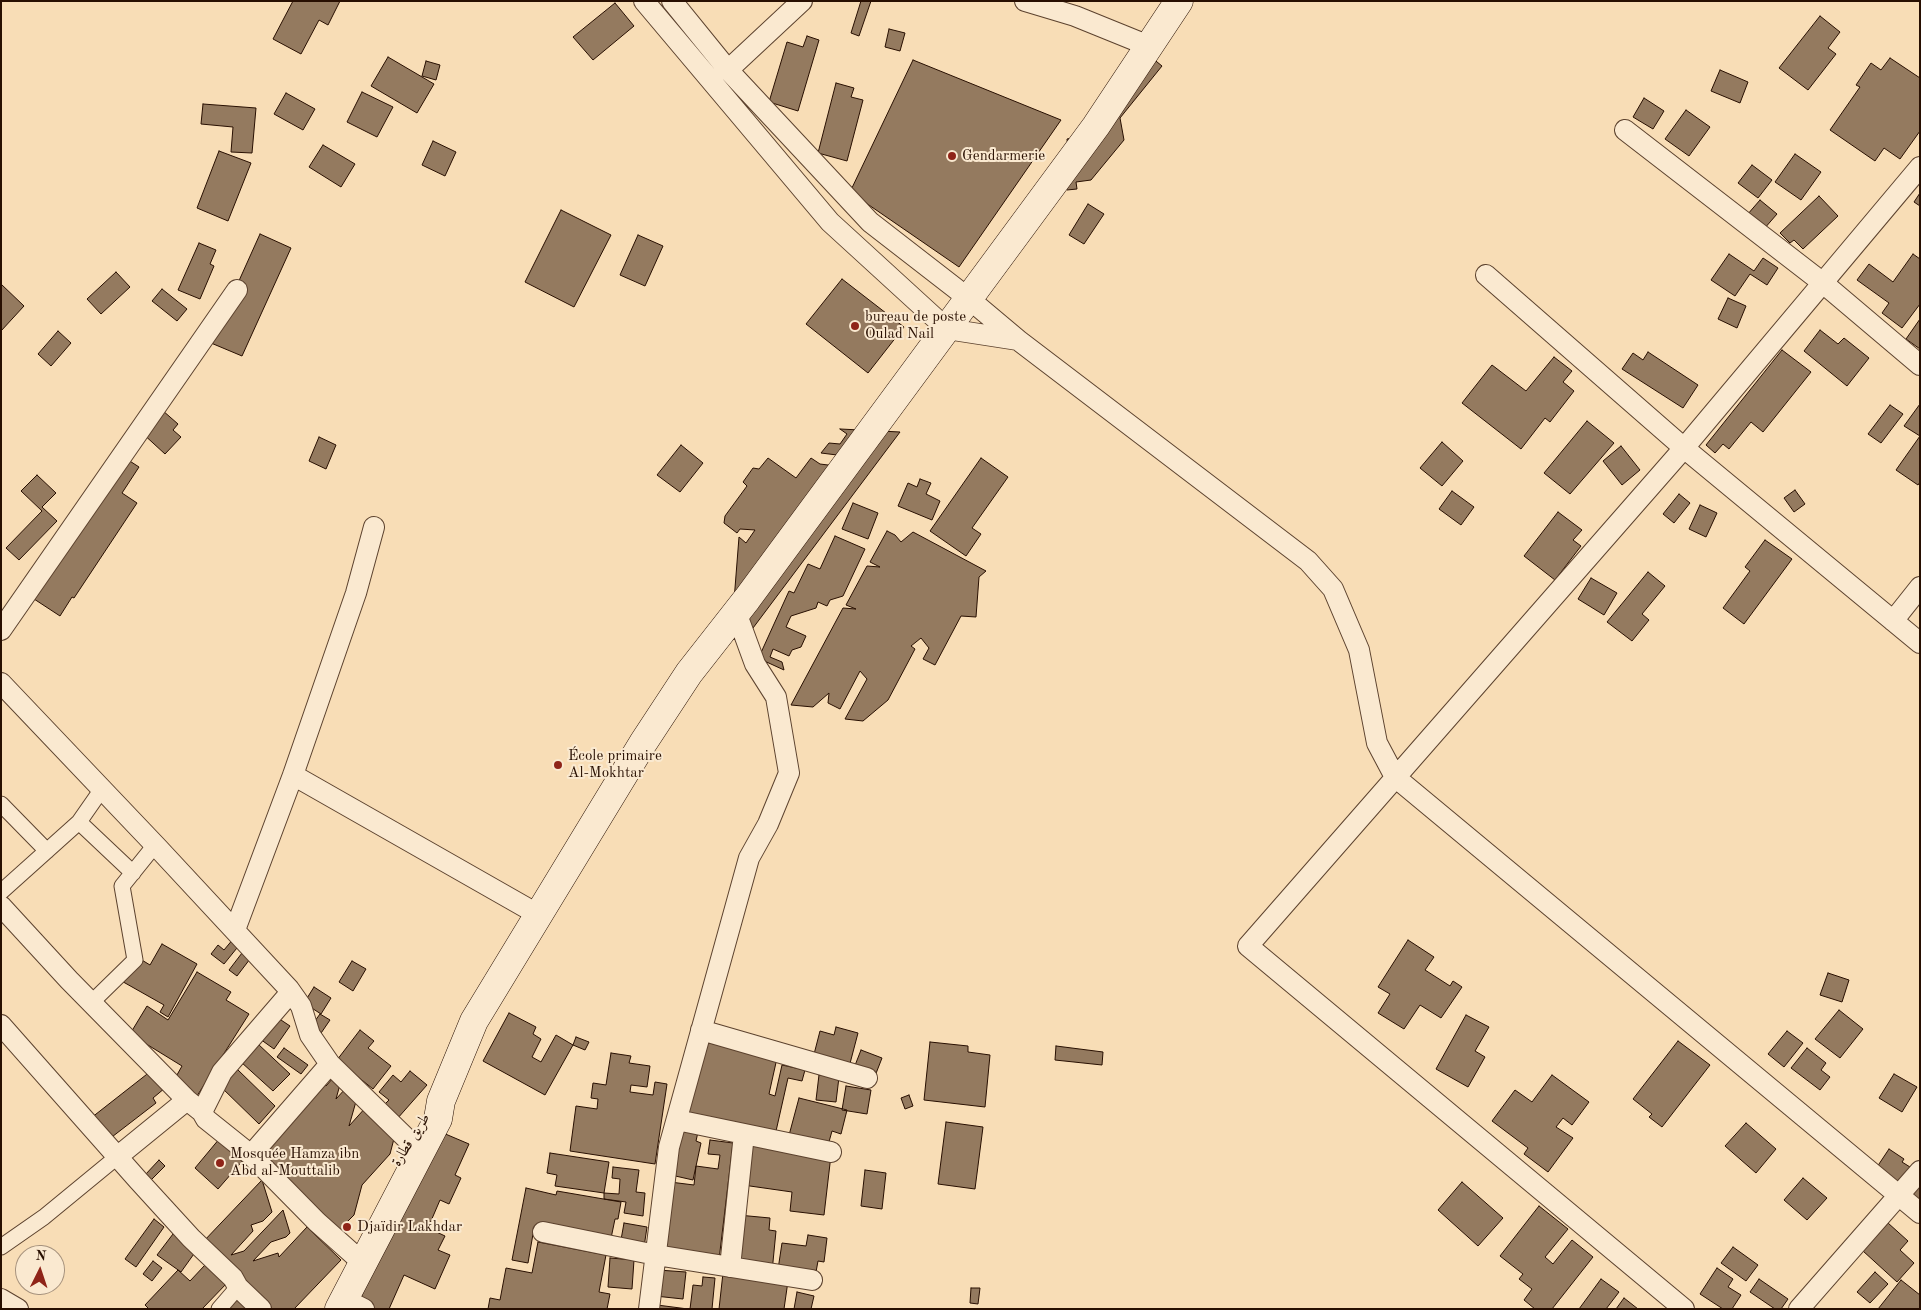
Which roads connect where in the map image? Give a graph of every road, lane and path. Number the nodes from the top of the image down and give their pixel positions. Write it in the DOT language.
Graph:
graph roads {
  1 [pos="644,1"];
  2 [pos="672,1"];
  3 [pos="802,1"];
  4 [pos="1025,1"];
  5 [pos="1179,1"];
  6 [pos="1149,46"];
  7 [pos="728,70"];
  8 [pos="1625,130"];
  9 [pos="1920,167"];
  10 [pos="1486,275"];
  11 [pos="1823,283"];
  12 [pos="237,290"];
  13 [pos="968,298"];
  14 [pos="947,329"];
  15 [pos="1018,340"];
  16 [pos="1920,365"];
  17 [pos="1684,448"];
  18 [pos="374,528"];
  19 [pos="1920,587"];
  20 [pos="736,612"];
  21 [pos="1893,620"];
  22 [pos="1,630"];
  23 [pos="1920,643"];
  24 [pos="1,684"];
  25 [pos="293,775"];
  26 [pos="1395,777"];
  27 [pos="102,790"];
  28 [pos="1,804"];
  29 [pos="79,822"];
  30 [pos="155,845"];
  31 [pos="47,851"];
  32 [pos="133,873"];
  33 [pos="1,892"];
  34 [pos="1,906"];
  35 [pos="539,914"];
  36 [pos="235,930"];
  37 [pos="290,992"];
  38 [pos="91,1003"];
  39 [pos="1,1025"];
  40 [pos="701,1030"];
  41 [pos="330,1064"];
  42 [pos="867,1078"];
  43 [pos="195,1106"];
  44 [pos="676,1120"];
  45 [pos="744,1134"];
  46 [pos="416,1142"];
  47 [pos="832,1152"];
  48 [pos="251,1155"];
  49 [pos="117,1157"];
  50 [pos="1920,1171"];
  51 [pos="1899,1196"];
  52 [pos="1920,1213"];
  53 [pos="543,1232"];
  54 [pos="1,1247"];
  55 [pos="656,1255"];
  56 [pos="357,1257"];
  57 [pos="730,1267"];
  58 [pos="812,1280"];
  59 [pos="238,1287"];
  60 [pos="1,1299"];
  61 [pos="349,1305"];
  62 [pos="18,1309"];
  63 [pos="220,1309"];
  64 [pos="261,1309"];
  65 [pos="319,1309"];
  66 [pos="649,1309"];
  67 [pos="1684,1309"];
  68 [pos="1799,1309"];
  1 -- 14 [label="street"];
  2 -- 7 [label="street"];
  3 -- 7 [label="street"];
  4 -- 6 [label="street"];
  5 -- 6 [label="main road"];
  6 -- 13 [label="main road"];
  7 -- 13 [label="street"];
  8 -- 11 [label="street"];
  9 -- 11 [label="street"];
  10 -- 17 [label="street"];
  11 -- 16 [label="street"];
  11 -- 17 [label="street"];
  12 -- 22 [label="street"];
  13 -- 14 [label="main road"];
  13 -- 15 [label="street"];
  14 -- 15 [label="street"];
  14 -- 20 [label="main road"];
  15 -- 26 [label="street"];
  17 -- 21 [label="street"];
  17 -- 26 [label="street"];
  18 -- 25 [label="street"];
  19 -- 21 [label="street"];
  20 -- 35 [label="main road"];
  20 -- 40 [label="street"];
  21 -- 23 [label="street"];
  24 -- 27 [label="street"];
  25 -- 35 [label="street"];
  25 -- 36 [label="street"];
  26 -- 51 [label="street"];
  26 -- 67 [label="street"];
  27 -- 29 [label="street"];
  27 -- 30 [label="street"];
  28 -- 31 [label="street"];
  29 -- 31 [label="street"];
  29 -- 32 [label="street"];
  30 -- 32 [label="street"];
  30 -- 36 [label="street"];
  31 -- 33 [label="street"];
  32 -- 38 [label="street"];
  34 -- 38 [label="street"];
  35 -- 46 [label="main road, طريق قطارة"];
  36 -- 37 [label="street"];
  37 -- 41 [label="street"];
  37 -- 43 [label="street"];
  38 -- 43 [label="street"];
  39 -- 49 [label="street"];
  40 -- 42 [label="street"];
  40 -- 44 [label="street"];
  41 -- 46 [label="street"];
  41 -- 48 [label="street"];
  43 -- 48 [label="street"];
  43 -- 49 [label="street"];
  44 -- 45 [label="street"];
  44 -- 55 [label="street"];
  45 -- 47 [label="street"];
  45 -- 57 [label="street"];
  46 -- 56 [label="main road, طريق قطارة"];
  48 -- 56 [label="street"];
  49 -- 54 [label="street"];
  49 -- 59 [label="street"];
  50 -- 51 [label="street"];
  51 -- 52 [label="street"];
  51 -- 68 [label="street"];
  53 -- 55 [label="street"];
  55 -- 57 [label="street"];
  55 -- 66 [label="street"];
  56 -- 61 [label="main road, طريق قطارة"];
  56 -- 65 [label="main road, طريق قطارة"];
  57 -- 58 [label="street"];
  59 -- 63 [label="street"];
  59 -- 64 [label="street"];
  60 -- 62 [label="street"];
}
